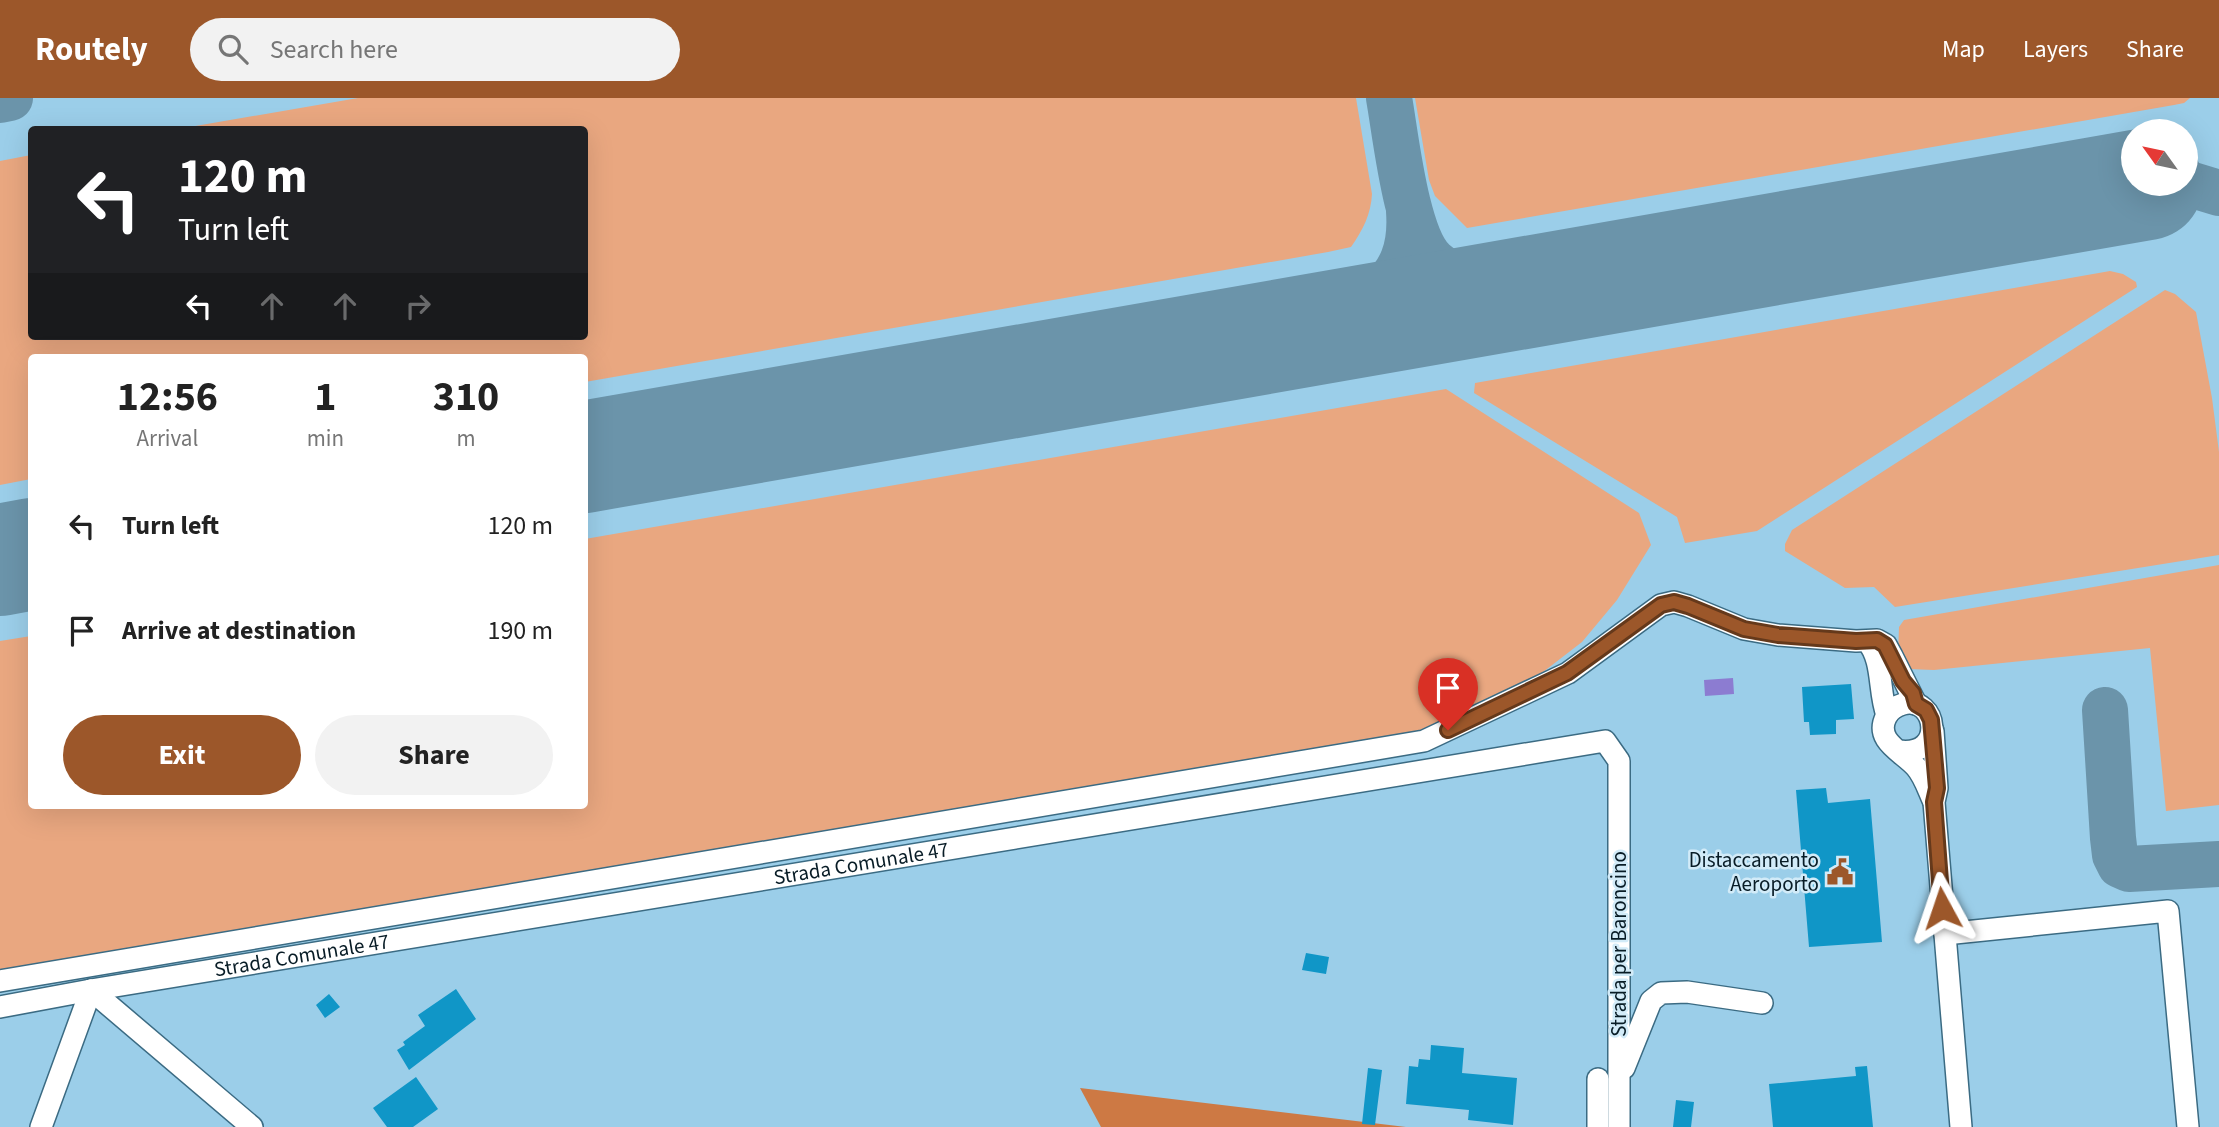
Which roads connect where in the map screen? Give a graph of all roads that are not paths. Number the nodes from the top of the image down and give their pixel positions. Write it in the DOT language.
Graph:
graph roads {
  1 [pos="1867,641"];
  2 [pos="1916,704"];
  3 [pos="1887,715"];
  4 [pos="1933,731"];
  5 [pos="1899,751"];
  6 [pos="1619,761"];
  7 [pos="1934,802"];
  8 [pos="1945,934"];
  9 [pos="0,981"];
  10 [pos="92,989"];
  11 [pos="1762,1003"];
  12 [pos="0,1007"];
  13 [pos="1608,1079"];
  14 [pos="41,1127"];
  15 [pos="252,1127"];
  16 [pos="1598,1127"];
  17 [pos="1619,1127"];
  18 [pos="1961,1127"];
  19 [pos="2188,1127"];
  1 -- 2 [label="street"];
  1 -- 3 [label="street"];
  1 -- 9 [label="street"];
  2 -- 3 [label="street"];
  2 -- 4 [label="street"];
  3 -- 5 [label="street"];
  4 -- 5 [label="street"];
  4 -- 7 [label="street"];
  5 -- 7 [label="street"];
  6 -- 10 [label="street, Strada Comunale 47"];
  6 -- 13 [label="street, Strada per Baroncino"];
  7 -- 8 [label="street"];
  8 -- 18 [label="street"];
  8 -- 19 [label="street"];
  10 -- 12 [label="street"];
  10 -- 14 [label="street"];
  10 -- 15 [label="street"];
  11 -- 13 [label="street"];
  13 -- 16 [label="street"];
  13 -- 17 [label="street, Strada per Baroncino"];
}
